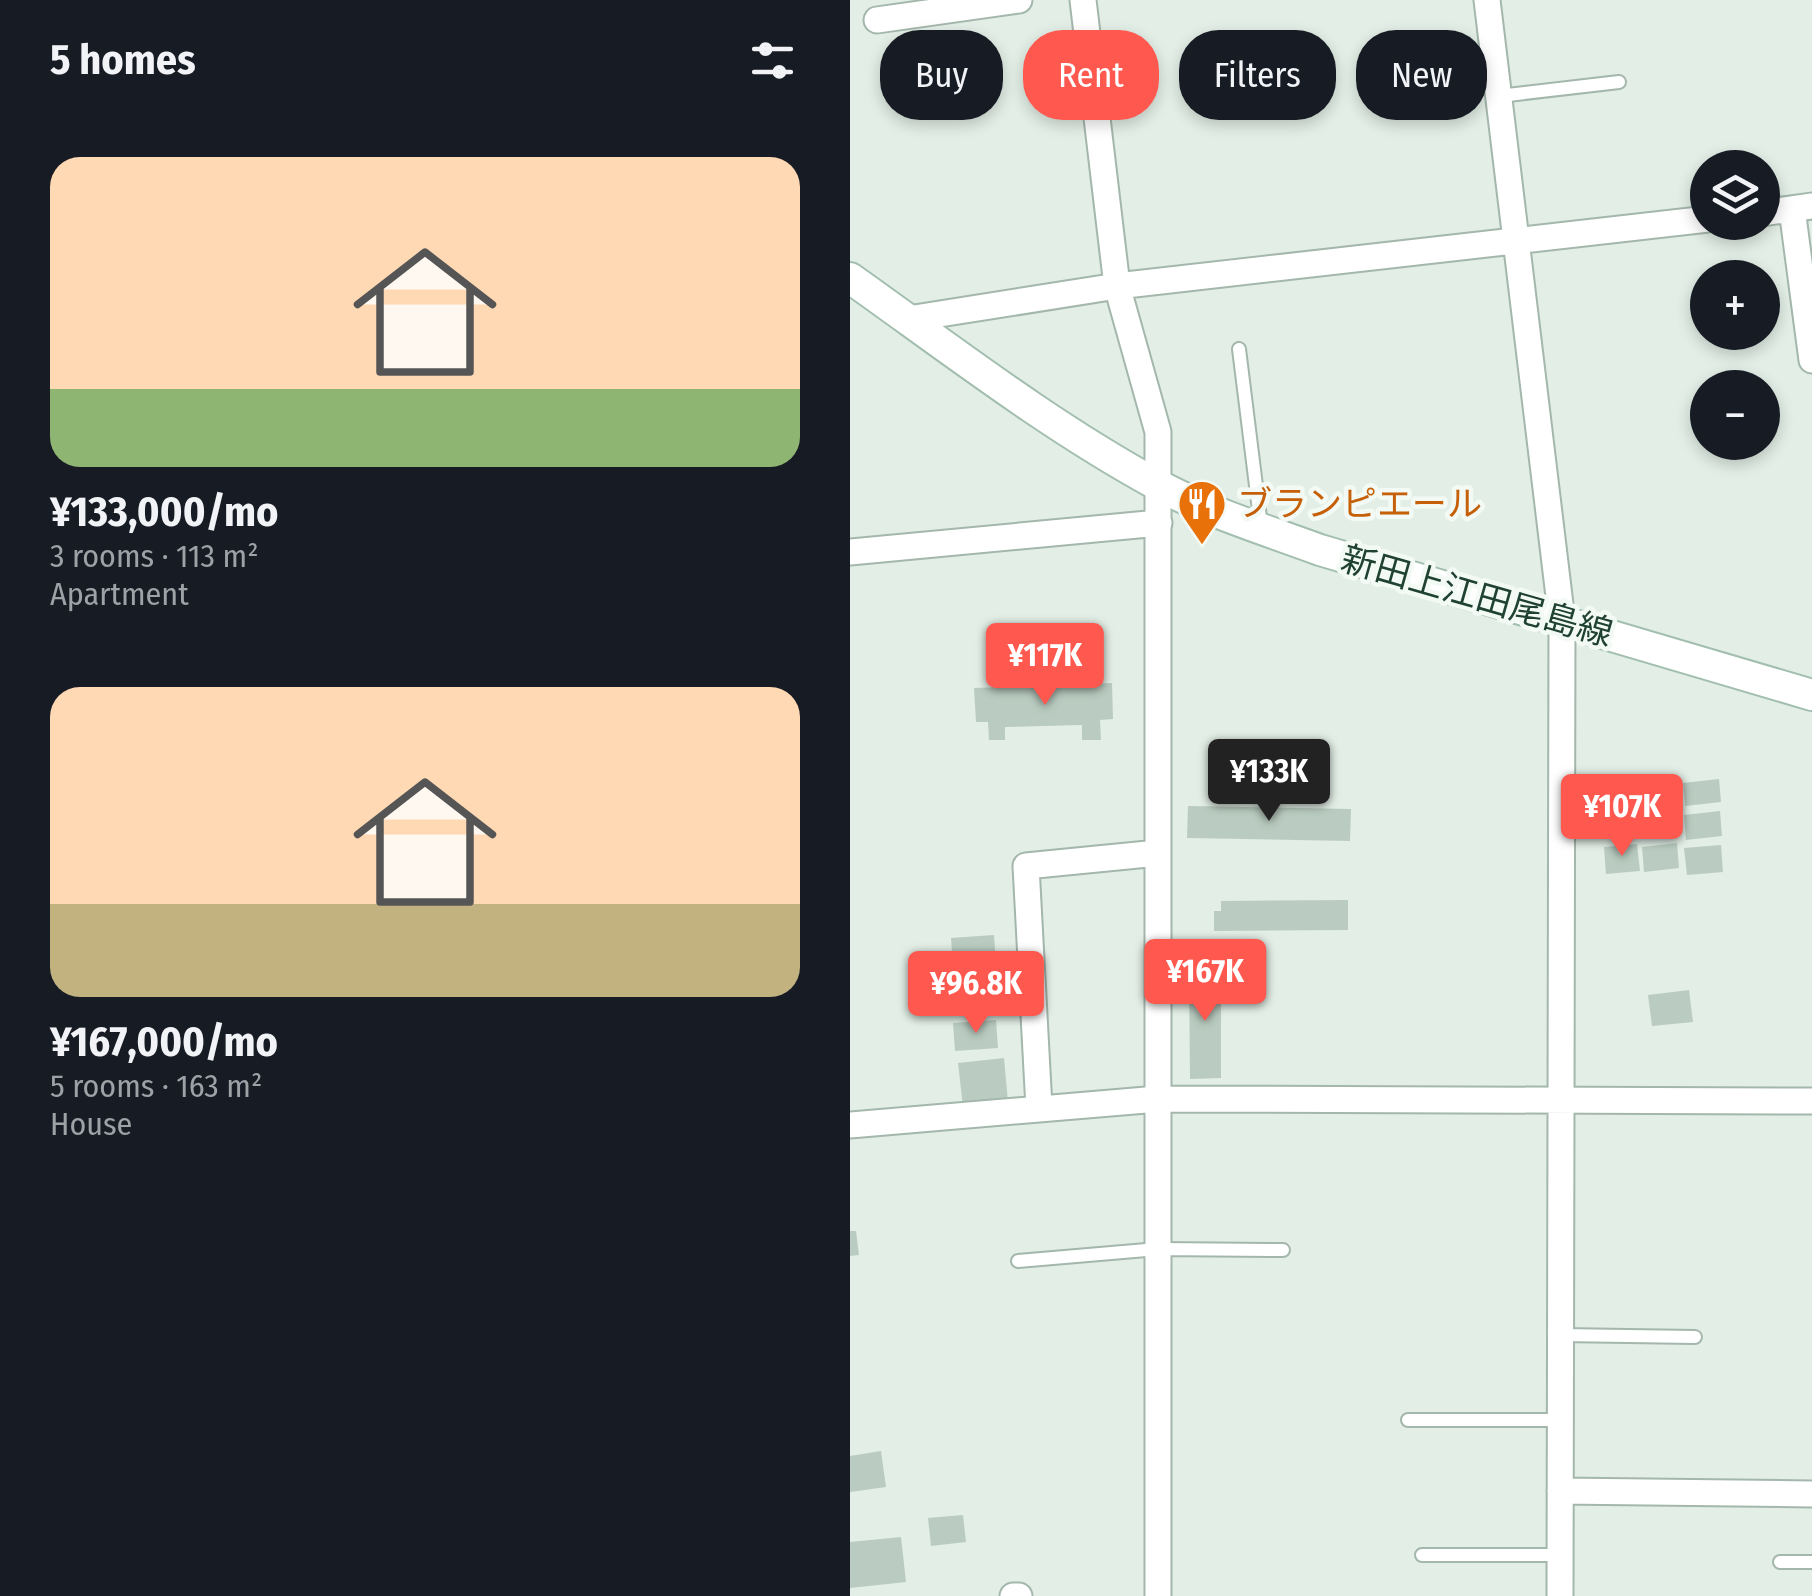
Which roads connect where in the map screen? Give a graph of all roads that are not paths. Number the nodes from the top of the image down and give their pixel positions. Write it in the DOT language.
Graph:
graph roads {
  1 [pos="1019,0"];
  2 [pos="1083,0"];
  3 [pos="1487,0"];
  4 [pos="877,20"];
  5 [pos="1619,82"];
  6 [pos="1499,96"];
  7 [pos="1802,208"];
  8 [pos="1690,221"];
  9 [pos="1516,242"];
  10 [pos="850,278"];
  11 [pos="1117,286"];
  12 [pos="908,319"];
  13 [pos="1239,349"];
  14 [pos="1812,360"];
  15 [pos="1159,486"];
  16 [pos="1159,523"];
  17 [pos="1262,528"];
  18 [pos="850,552"];
  19 [pos="1562,621"];
  20 [pos="1812,694"];
  21 [pos="1158,853"];
  22 [pos="1158,1099"];
  23 [pos="1561,1101"];
  24 [pos="1812,1101"];
  25 [pos="1039,1108"];
  26 [pos="850,1124"];
  27 [pos="1158,1249"];
  28 [pos="1283,1250"];
  29 [pos="1018,1261"];
  30 [pos="1560,1336"];
  31 [pos="1695,1337"];
  32 [pos="1408,1420"];
  33 [pos="1560,1420"];
  34 [pos="1560,1490"];
  35 [pos="1812,1494"];
  36 [pos="1422,1555"];
  37 [pos="1560,1556"];
  38 [pos="1780,1562"];
  39 [pos="1812,1562"];
  40 [pos="1158,1596"];
  41 [pos="1560,1596"];
  1 -- 4 [label="street"];
  2 -- 11 [label="street"];
  3 -- 6 [label="street"];
  5 -- 6 [label="lane"];
  6 -- 9 [label="street"];
  7 -- 14 [label="street"];
  8 -- 9 [label="street"];
  9 -- 11 [label="street"];
  9 -- 19 [label="street"];
  10 -- 12 [label="main road, 新田上江田尾島線"];
  11 -- 12 [label="street"];
  11 -- 15 [label="street"];
  12 -- 15 [label="main road, 新田上江田尾島線"];
  13 -- 17 [label="lane"];
  15 -- 16 [label="street"];
  15 -- 17 [label="main road, 新田上江田尾島線"];
  16 -- 18 [label="street"];
  16 -- 21 [label="street"];
  17 -- 19 [label="main road, 新田上江田尾島線"];
  19 -- 20 [label="main road, 新田上江田尾島線"];
  19 -- 23 [label="street"];
  21 -- 22 [label="street"];
  21 -- 25 [label="street"];
  22 -- 23 [label="street"];
  22 -- 25 [label="street"];
  22 -- 27 [label="street"];
  23 -- 24 [label="street"];
  23 -- 30 [label="street"];
  25 -- 26 [label="street"];
  27 -- 28 [label="lane"];
  27 -- 29 [label="lane"];
  27 -- 40 [label="street"];
  30 -- 31 [label="lane"];
  30 -- 33 [label="street"];
  32 -- 33 [label="lane"];
  33 -- 34 [label="street"];
  34 -- 35 [label="street"];
  34 -- 37 [label="street"];
  36 -- 37 [label="lane"];
  37 -- 41 [label="street"];
  38 -- 39 [label="lane"];
}
